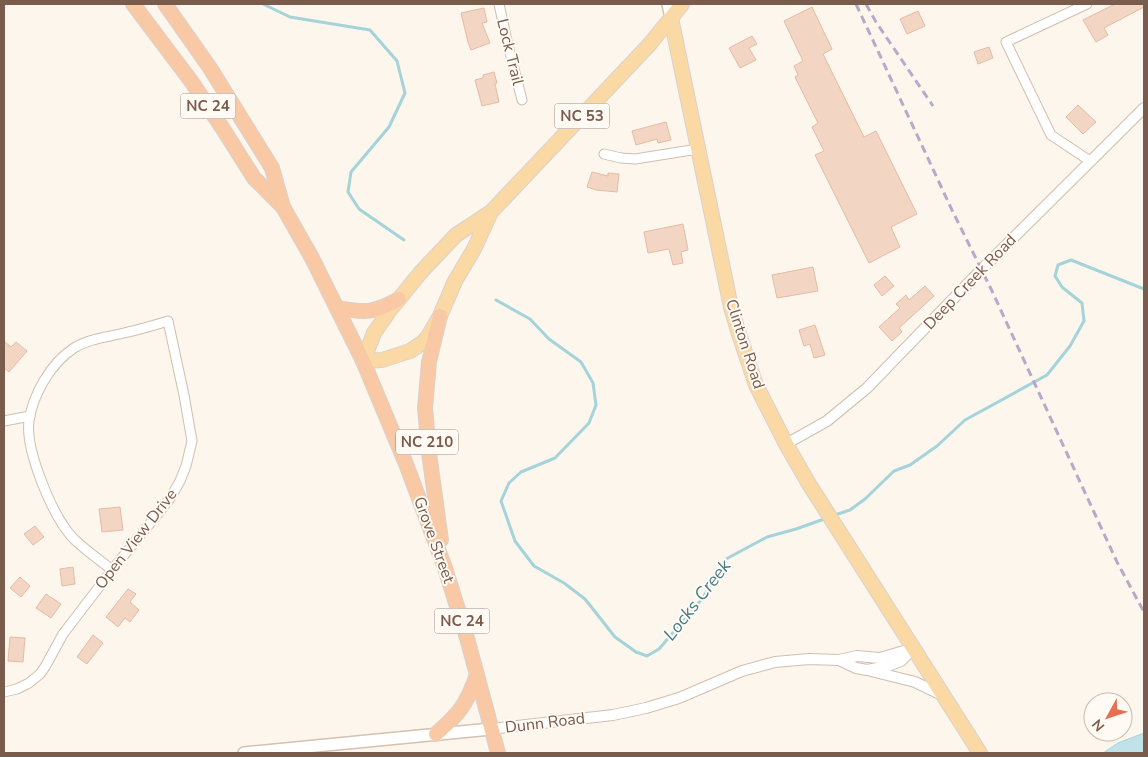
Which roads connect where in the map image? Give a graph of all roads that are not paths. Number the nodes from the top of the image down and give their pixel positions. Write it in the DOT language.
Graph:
graph roads {
  1 [pos="133,4"];
  2 [pos="165,4"];
  3 [pos="499,4"];
  4 [pos="668,4"];
  5 [pos="682,4"];
  6 [pos="1087,4"];
  7 [pos="671,18"];
  8 [pos="522,100"];
  9 [pos="1144,108"];
  10 [pos="698,148"];
  11 [pos="604,154"];
  12 [pos="1090,161"];
  13 [pos="284,207"];
  14 [pos="491,212"];
  15 [pos="398,299"];
  16 [pos="338,308"];
  17 [pos="440,316"];
  18 [pos="363,361"];
  19 [pos="30,416"];
  20 [pos="4,421"];
  21 [pos="786,444"];
  22 [pos="445,568"];
  23 [pos="112,570"];
  24 [pos="914,648"];
  25 [pos="839,660"];
  26 [pos="867,670"];
  27 [pos="477,675"];
  28 [pos="4,692"];
  29 [pos="944,695"];
  30 [pos="491,729"];
  31 [pos="436,734"];
  32 [pos="244,753"];
  33 [pos="498,753"];
  34 [pos="980,753"];
  1 -- 13 [label="highway, NC 24"];
  2 -- 13 [label="highway, NC 24"];
  3 -- 8 [label="street, Lock Trail"];
  4 -- 7 [label="main road, Clinton Road"];
  5 -- 7 [label="main road, NC 53"];
  6 -- 12 [label="street"];
  7 -- 10 [label="main road, Clinton Road"];
  7 -- 14 [label="main road, NC 53"];
  9 -- 12 [label="street, Deep Creek Road"];
  10 -- 11 [label="street"];
  10 -- 21 [label="main road, Clinton Road"];
  12 -- 21 [label="street, Deep Creek Road"];
  13 -- 16 [label="highway, NC 24"];
  14 -- 15 [label="main road, NC 53"];
  14 -- 17 [label="main road, NC 53"];
  15 -- 16 [label="highway"];
  15 -- 18 [label="main road, NC 53"];
  16 -- 18 [label="highway, NC 24"];
  17 -- 18 [label="main road, NC 53"];
  17 -- 22 [label="highway, NC 210"];
  18 -- 22 [label="highway, Grove Street / NC 24"];
  19 -- 20 [label="street"];
  19 -- 23 [label="street"];
  19 -- 23 [label="street, Open View Drive"];
  21 -- 24 [label="main road, Clinton Road"];
  22 -- 27 [label="highway, Grove Street / NC 24"];
  23 -- 28 [label="street, Open View Drive"];
  24 -- 25 [label="street, Dunn Road"];
  24 -- 26 [label="street"];
  24 -- 29 [label="main road, Clinton Road"];
  25 -- 26 [label="street, Dunn Road"];
  25 -- 30 [label="street, Dunn Road"];
  26 -- 29 [label="street, Dunn Road"];
  27 -- 30 [label="highway, Grove Street / NC 24"];
  27 -- 31 [label="highway"];
  29 -- 34 [label="main road, Clinton Road"];
  30 -- 31 [label="main road, Dunn Road"];
  30 -- 33 [label="highway, Grove Street / NC 24"];
  31 -- 32 [label="main road, Dunn Road"];
}
